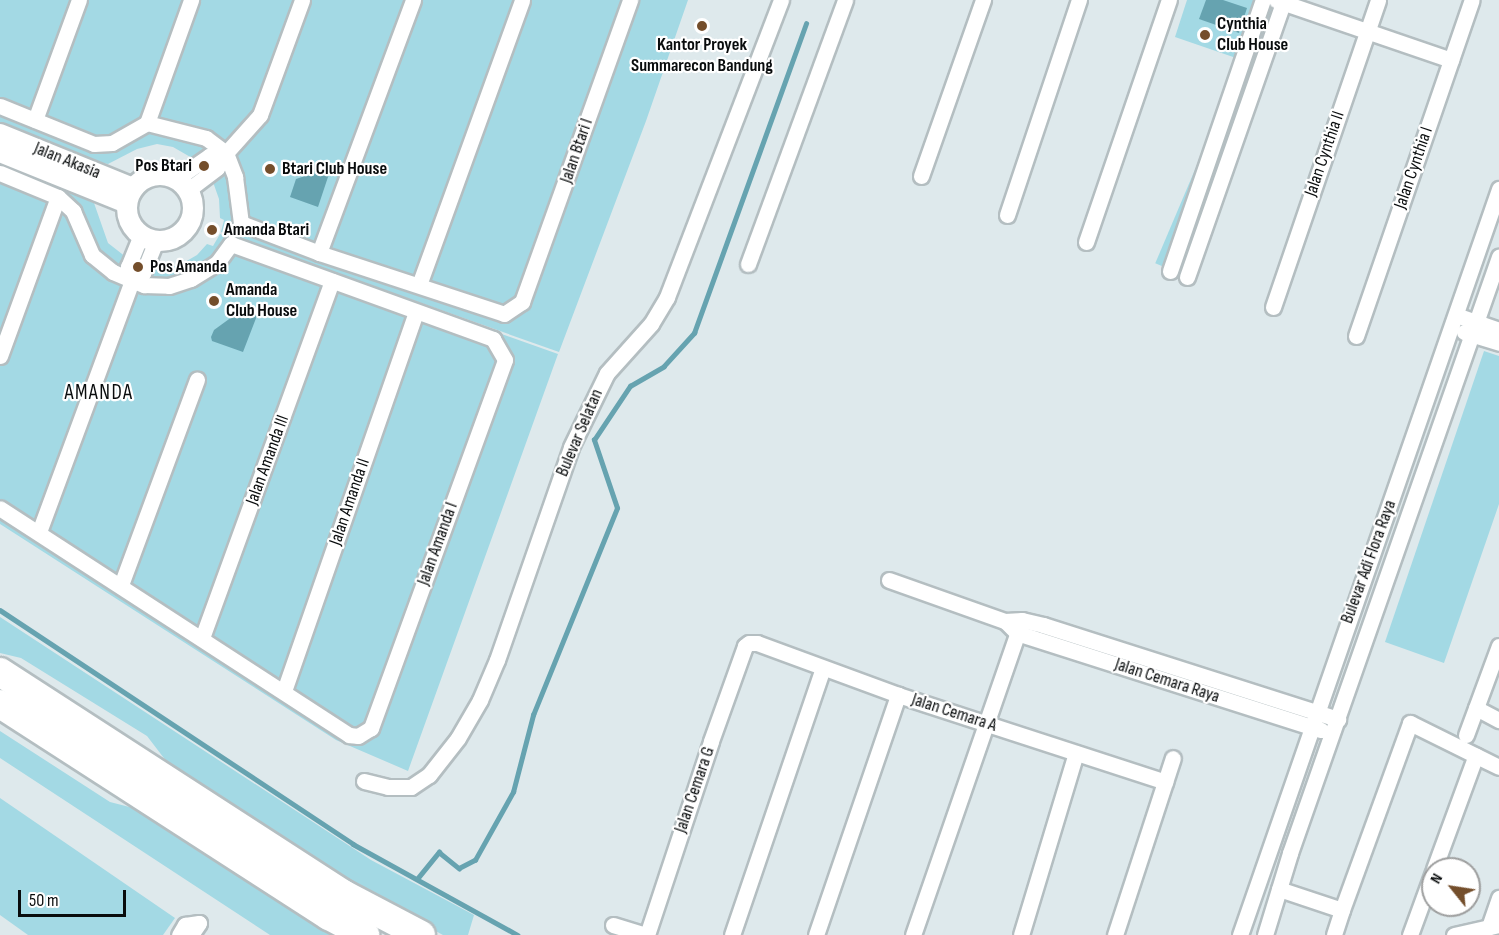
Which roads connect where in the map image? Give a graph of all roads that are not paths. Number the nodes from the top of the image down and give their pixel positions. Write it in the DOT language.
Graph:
graph roads {
  1 [pos="79,0"];
  2 [pos="191,0"];
  3 [pos="302,0"];
  4 [pos="413,0"];
  5 [pos="522,0"];
  6 [pos="630,0"];
  7 [pos="781,0"];
  8 [pos="845,0"];
  9 [pos="983,0"];
  10 [pos="1079,0"];
  11 [pos="1169,0"];
  12 [pos="1263,0"];
  13 [pos="1377,0"];
  14 [pos="1472,0"];
  15 [pos="1281,1"];
  16 [pos="1367,31"];
  17 [pos="1451,60"];
  18 [pos="0,106"];
  19 [pos="35,120"];
  20 [pos="147,123"];
  21 [pos="0,134"];
  22 [pos="0,152"];
  23 [pos="226,153"];
  24 [pos="0,173"];
  25 [pos="921,176"];
  26 [pos="182,184"];
  27 [pos="1499,189"];
  28 [pos="130,195"];
  29 [pos="58,197"];
  30 [pos="1007,215"];
  31 [pos="149,238"];
  32 [pos="1086,242"];
  33 [pos="319,253"];
  34 [pos="1499,257"];
  35 [pos="748,264"];
  36 [pos="1170,271"];
  37 [pos="1187,277"];
  38 [pos="132,280"];
  39 [pos="332,281"];
  40 [pos="418,285"];
  41 [pos="1273,307"];
  42 [pos="416,313"];
  43 [pos="1454,321"];
  44 [pos="1476,329"];
  45 [pos="1499,330"];
  46 [pos="1356,336"];
  47 [pos="1499,344"];
  48 [pos="0,356"];
  49 [pos="197,380"];
  50 [pos="0,508"];
  51 [pos="39,532"];
  52 [pos="889,580"];
  53 [pos="121,585"];
  54 [pos="1020,627"];
  55 [pos="202,638"];
  56 [pos="745,646"];
  57 [pos="1499,646"];
  58 [pos="822,668"];
  59 [pos="0,672"];
  60 [pos="284,691"];
  61 [pos="898,695"];
  62 [pos="0,704"];
  63 [pos="1476,708"];
  64 [pos="1316,712"];
  65 [pos="1338,719"];
  66 [pos="1499,720"];
  67 [pos="987,724"];
  68 [pos="1311,728"];
  69 [pos="1333,734"];
  70 [pos="1466,735"];
  71 [pos="1076,753"];
  72 [pos="1476,755"];
  73 [pos="1173,758"];
  74 [pos="1499,767"];
  75 [pos="364,781"];
  76 [pos="1165,782"];
  77 [pos="1438,857"];
  78 [pos="1279,889"];
  79 [pos="1499,898"];
  80 [pos="1421,904"];
  81 [pos="1342,910"];
  82 [pos="614,925"];
  83 [pos="1494,926"];
  84 [pos="179,935"];
  85 [pos="191,935"];
  86 [pos="365,935"];
  87 [pos="421,935"];
  88 [pos="646,935"];
  89 [pos="732,935"];
  90 [pos="816,935"];
  91 [pos="913,935"];
  92 [pos="1021,935"];
  93 [pos="1114,935"];
  94 [pos="1240,935"];
  95 [pos="1265,935"];
  96 [pos="1334,935"];
  97 [pos="1410,935"];
  98 [pos="1454,935"];
  1 -- 19 [label="street"];
  2 -- 20 [label="street"];
  3 -- 23 [label="street"];
  4 -- 33 [label="street"];
  5 -- 40 [label="street"];
  6 -- 40 [label="street, Jalan Btari I"];
  7 -- 75 [label="street, Bulevar Selatan"];
  8 -- 35 [label="street"];
  9 -- 25 [label="street"];
  10 -- 30 [label="street"];
  11 -- 32 [label="street"];
  12 -- 36 [label="street"];
  13 -- 16 [label="street, Jalan Cynthia II"];
  14 -- 17 [label="street, Jalan Cynthia I"];
  15 -- 16 [label="street"];
  15 -- 37 [label="street"];
  16 -- 17 [label="street"];
  16 -- 41 [label="street, Jalan Cynthia II"];
  17 -- 46 [label="street, Jalan Cynthia I"];
  18 -- 19 [label="street"];
  19 -- 20 [label="street"];
  20 -- 23 [label="street"];
  21 -- 28 [label="street, Jalan Akasia"];
  22 -- 28 [label="street, Jalan Akasia"];
  23 -- 26 [label="street"];
  23 -- 33 [label="street"];
  24 -- 29 [label="street"];
  26 -- 28 [label="street"];
  26 -- 31 [label="street"];
  27 -- 43 [label="street, Bulevar Adi Flora Raya"];
  28 -- 31 [label="street"];
  29 -- 38 [label="street"];
  29 -- 48 [label="street"];
  31 -- 38 [label="street"];
  33 -- 40 [label="street"];
  34 -- 44 [label="street, Bulevar Adi Flora Raya"];
  38 -- 39 [label="street"];
  38 -- 51 [label="street"];
  39 -- 42 [label="street"];
  39 -- 55 [label="street, Jalan Amanda III"];
  42 -- 60 [label="street, Jalan Amanda II"];
  42 -- 60 [label="street, Jalan Amanda I"];
  43 -- 44 [label="street"];
  43 -- 64 [label="street, Bulevar Adi Flora Raya"];
  44 -- 45 [label="street"];
  44 -- 47 [label="street"];
  44 -- 65 [label="street, Bulevar Adi Flora Raya"];
  49 -- 53 [label="street"];
  50 -- 51 [label="street"];
  51 -- 53 [label="street"];
  52 -- 54 [label="street, Jalan Cemara Raya"];
  53 -- 55 [label="street"];
  54 -- 64 [label="street, Jalan Cemara Raya"];
  54 -- 67 [label="street"];
  54 -- 68 [label="street, Jalan Cemara Raya"];
  55 -- 60 [label="street"];
  56 -- 58 [label="street, Jalan Cemara A"];
  56 -- 88 [label="street, Jalan Cemara G"];
  57 -- 63 [label="street"];
  58 -- 61 [label="street, Jalan Cemara A"];
  58 -- 89 [label="street"];
  59 -- 87 [label="highway"];
  61 -- 67 [label="street, Jalan Cemara A"];
  61 -- 90 [label="street"];
  62 -- 86 [label="highway"];
  63 -- 66 [label="street"];
  63 -- 70 [label="street"];
  64 -- 65 [label="street, Jalan Cemara Raya"];
  64 -- 68 [label="street, Bulevar Adi Flora Raya"];
  65 -- 69 [label="street, Bulevar Adi Flora Raya"];
  67 -- 71 [label="street, Jalan Cemara A"];
  67 -- 91 [label="street"];
  68 -- 69 [label="street, Jalan Cemara Raya"];
  68 -- 94 [label="street, Bulevar Adi Flora Raya"];
  69 -- 78 [label="street, Bulevar Adi Flora Raya"];
  71 -- 76 [label="street, Jalan Cemara A"];
  71 -- 92 [label="street"];
  72 -- 74 [label="street"];
  72 -- 77 [label="street"];
  72 -- 81 [label="street"];
  73 -- 76 [label="street"];
  76 -- 93 [label="street"];
  78 -- 81 [label="street"];
  78 -- 95 [label="street, Bulevar Adi Flora Raya"];
  79 -- 83 [label="street"];
  80 -- 97 [label="street"];
  81 -- 96 [label="street"];
  82 -- 88 [label="street"];
  83 -- 98 [label="street"];
  84 -- 85 [label="street"];
}
